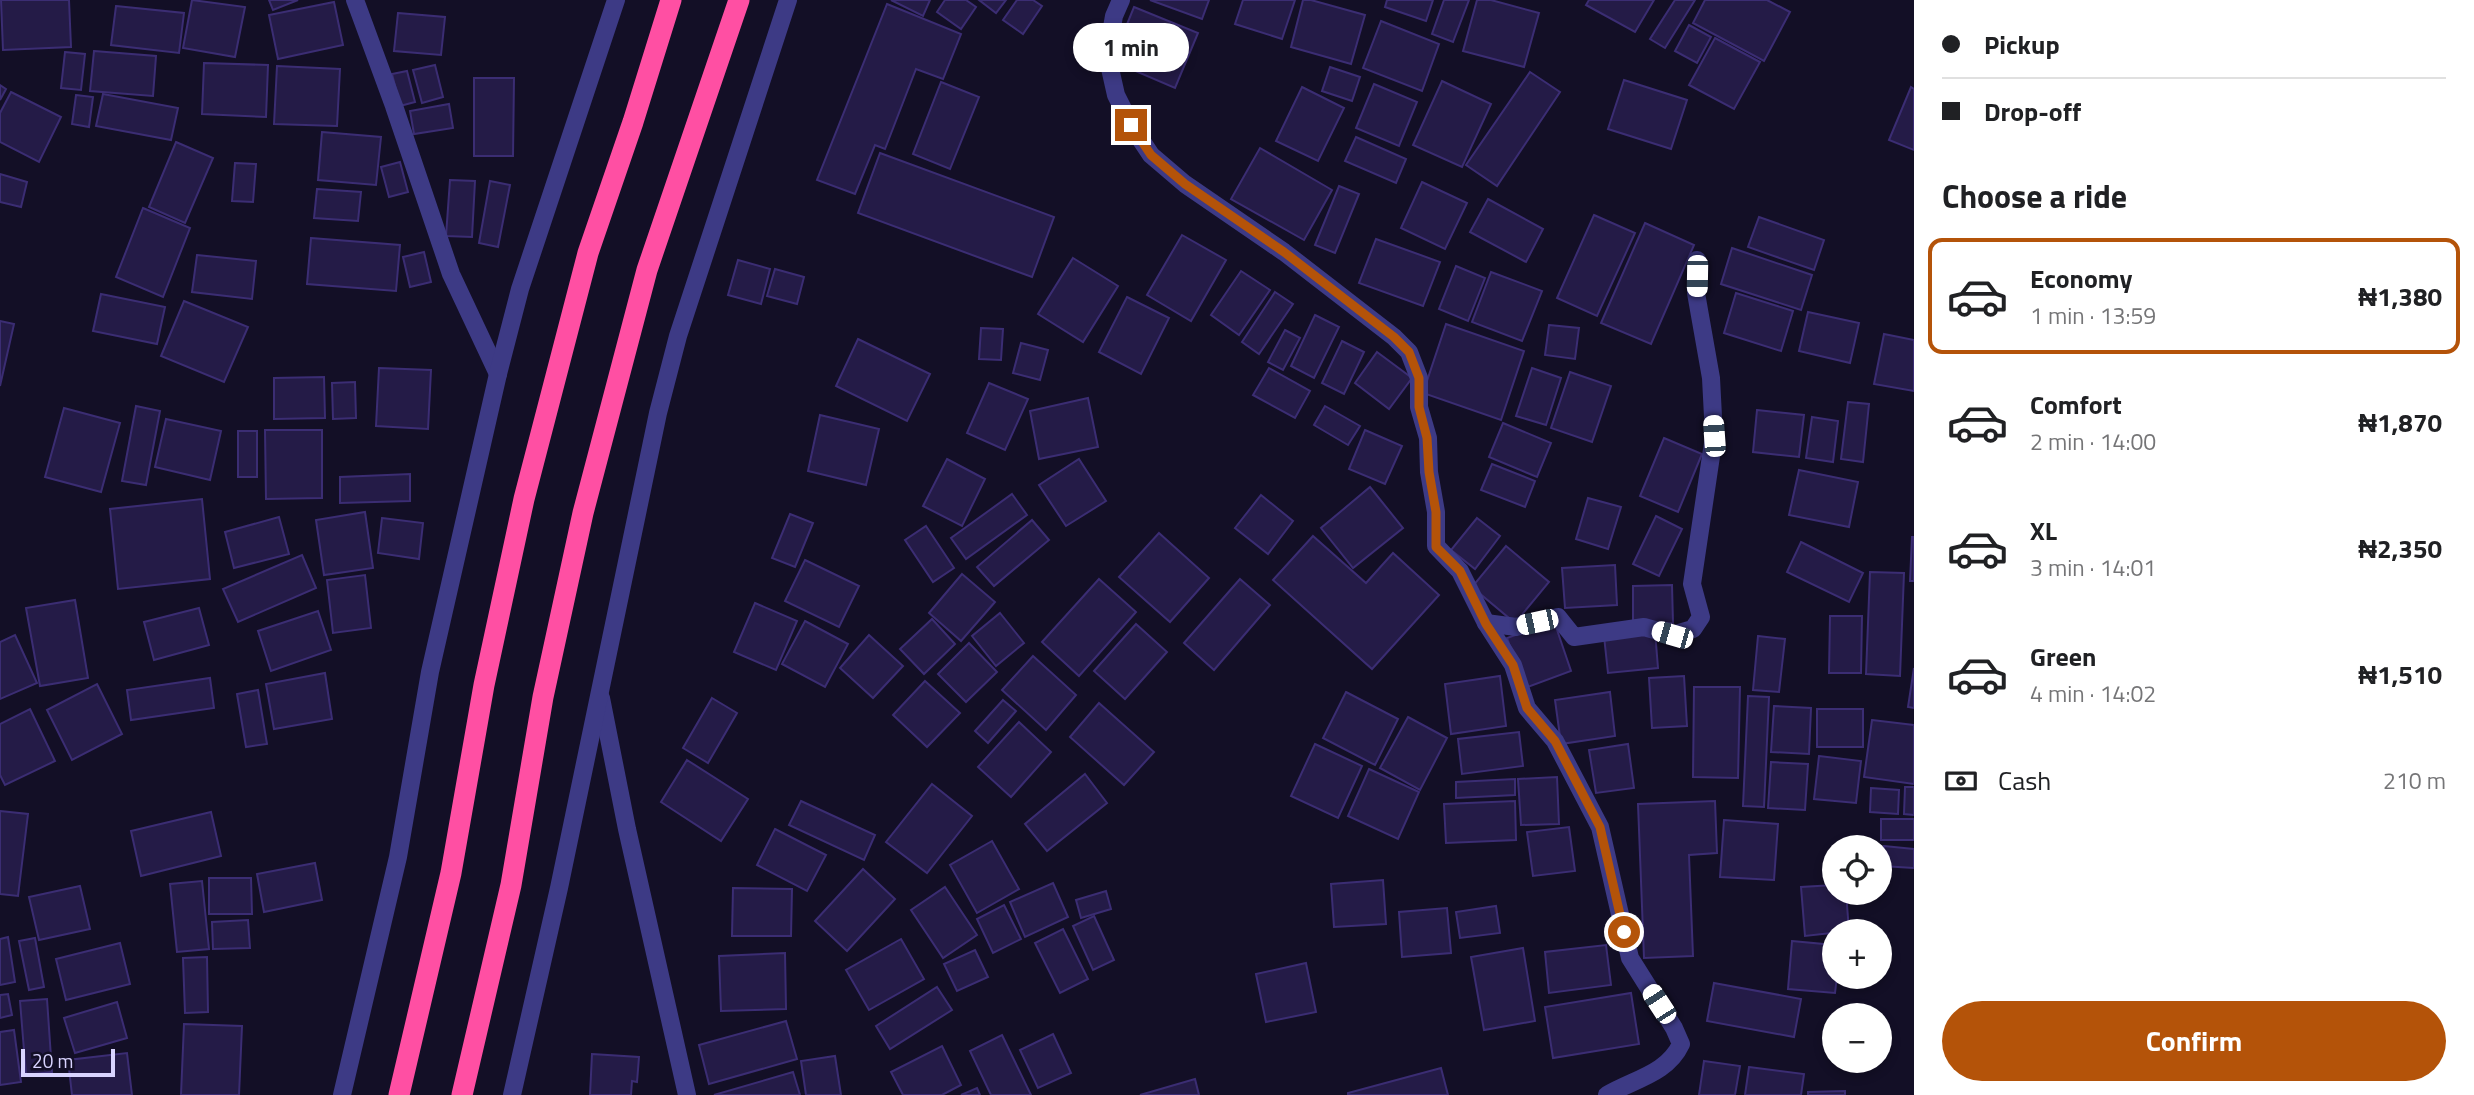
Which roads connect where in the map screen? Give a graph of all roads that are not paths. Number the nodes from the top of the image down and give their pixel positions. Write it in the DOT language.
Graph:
graph roads {
  1 [pos="355,0"];
  2 [pos="616,0"];
  3 [pos="671,0"];
  4 [pos="739,0"];
  5 [pos="788,0"];
  6 [pos="1121,0"];
  7 [pos="1697,260"];
  8 [pos="498,374"];
  9 [pos="1486,624"];
  10 [pos="599,690"];
  11 [pos="342,1095"];
  12 [pos="399,1095"];
  13 [pos="462,1095"];
  14 [pos="512,1095"];
  15 [pos="687,1095"];
  16 [pos="1607,1095"];
  1 -- 8 [label="street"];
  2 -- 8 [label="street"];
  3 -- 12 [label="highway"];
  4 -- 13 [label="highway"];
  5 -- 10 [label="street"];
  6 -- 9 [label="street"];
  7 -- 9 [label="street"];
  8 -- 11 [label="street"];
  9 -- 16 [label="street"];
  10 -- 14 [label="street"];
  10 -- 15 [label="street"];
}
